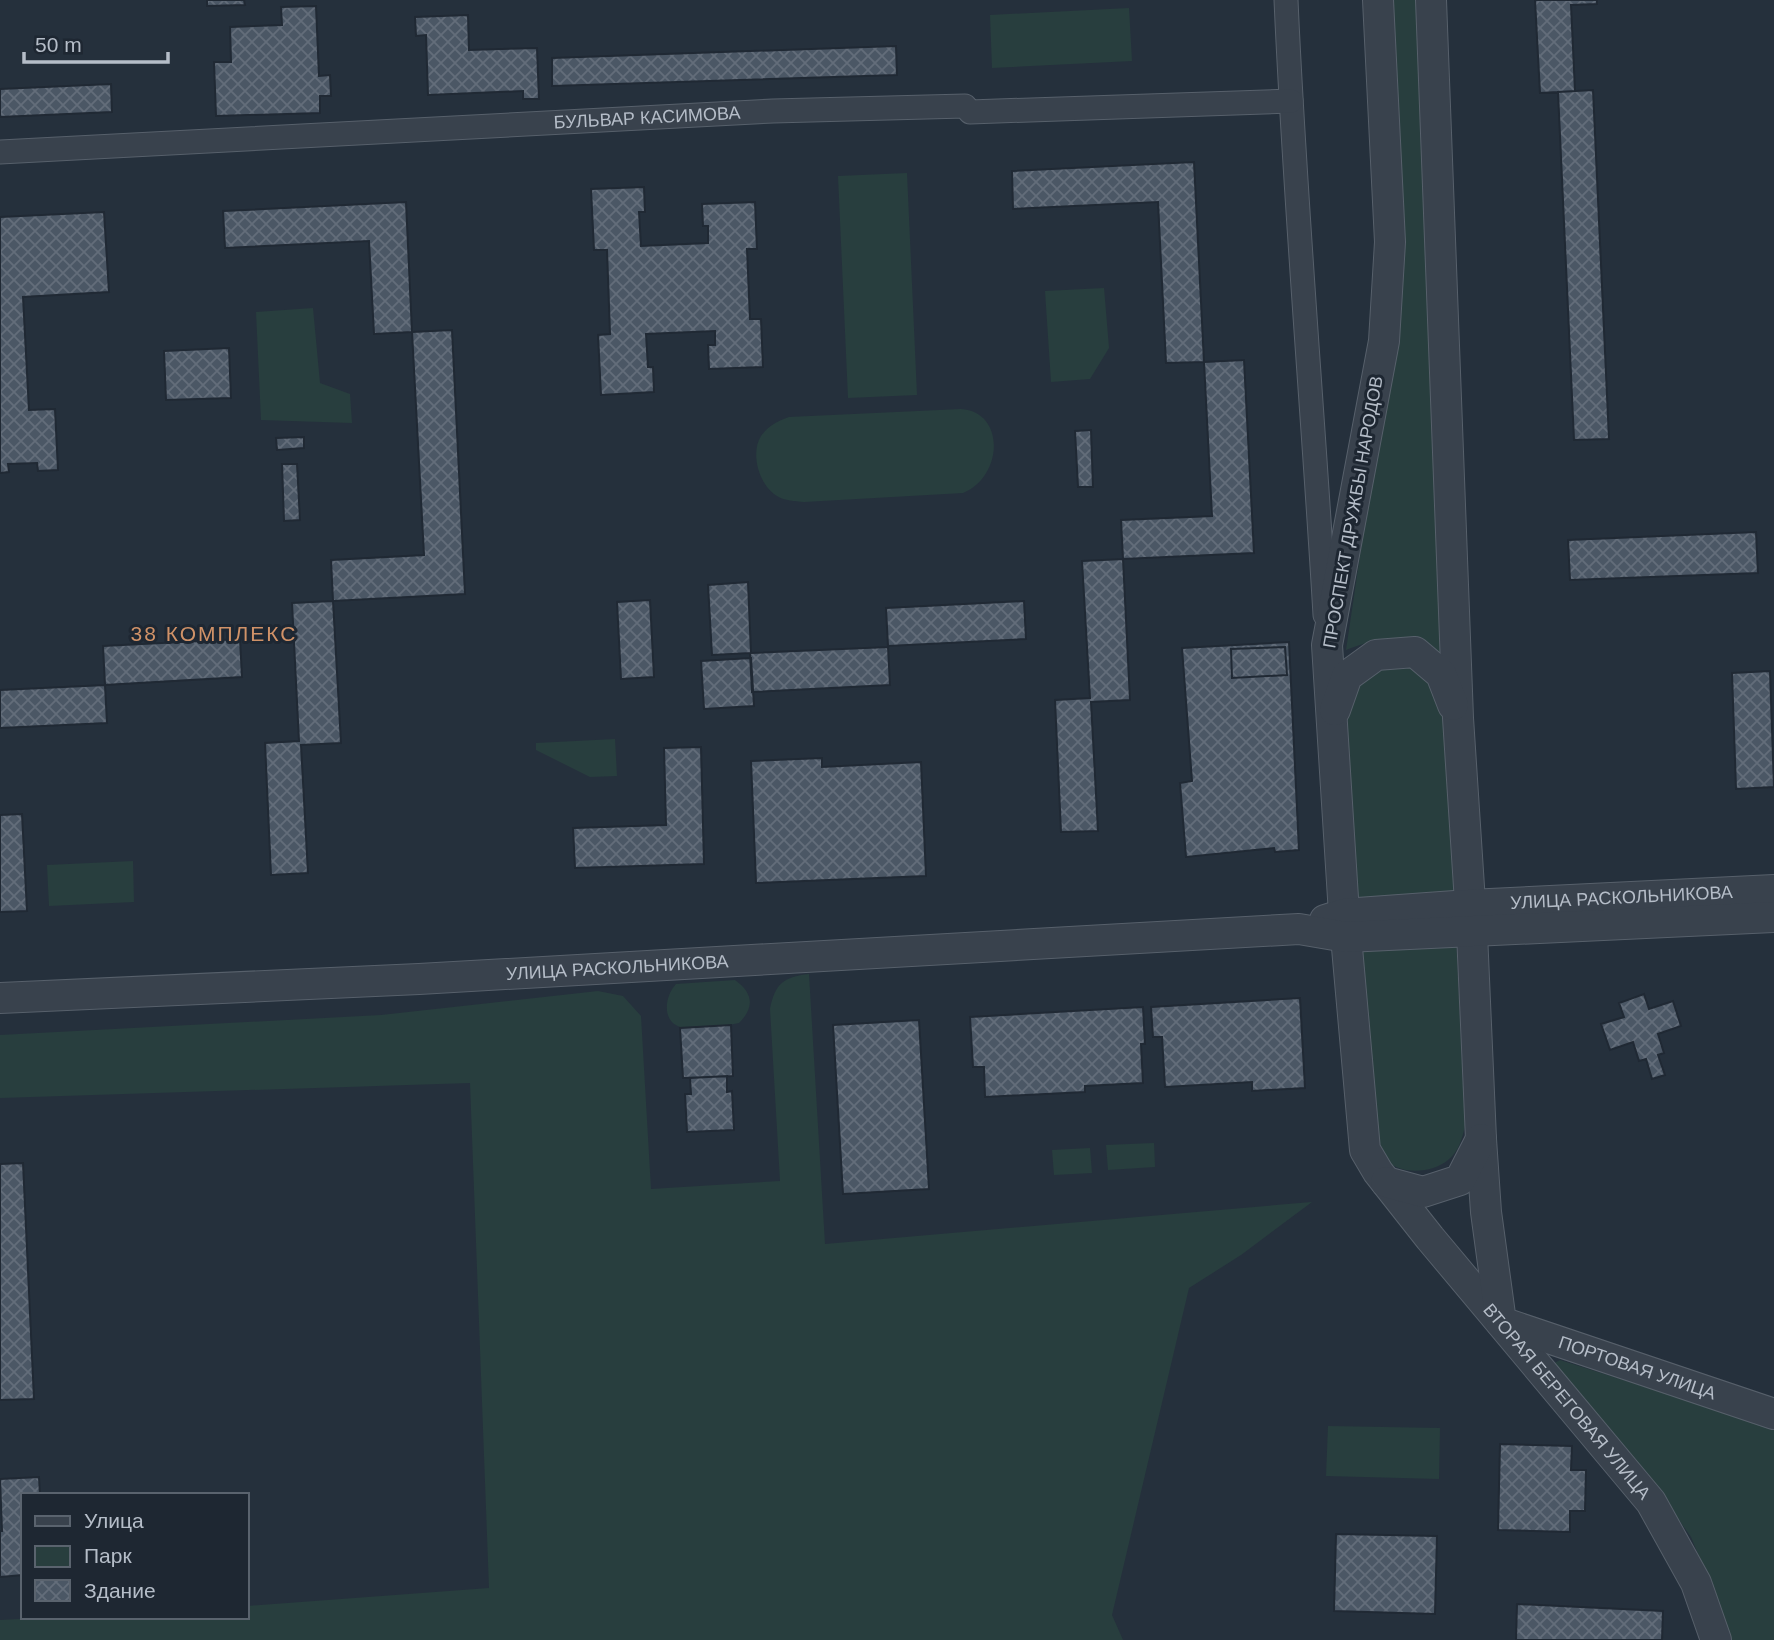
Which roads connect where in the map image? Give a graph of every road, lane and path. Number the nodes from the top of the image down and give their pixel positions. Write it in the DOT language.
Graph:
graph roads {
  1 [pos="1286,0"];
  2 [pos="1378,0"];
  3 [pos="1430,0"];
  4 [pos="1291,101"];
  5 [pos="0,152"];
  6 [pos="1327,645"];
  7 [pos="1458,718"];
  8 [pos="1331,722"];
  9 [pos="1774,890"];
  10 [pos="1774,917"];
  11 [pos="1471,919"];
  12 [pos="1345,925"];
  13 [pos="0,998"];
  14 [pos="1481,1139"];
  15 [pos="1365,1150"];
  16 [pos="1387,1182"];
  17 [pos="1501,1322"];
  18 [pos="1774,1414"];
  19 [pos="1716,1640"];
  1 -- 4 [label="street"];
  2 -- 6 [label="street, ПРОСПЕКТ ДРУЖБЫ НАРОДОВ"];
  3 -- 7 [label="street"];
  4 -- 5 [label="street, БУЛЬВАР КАСИМОВА"];
  4 -- 6 [label="street"];
  6 -- 8 [label="street, ПРОСПЕКТ ДРУЖБЫ НАРОДОВ"];
  7 -- 8 [label="street"];
  7 -- 11 [label="street"];
  8 -- 12 [label="street, ПРОСПЕКТ ДРУЖБЫ НАРОДОВ"];
  9 -- 11 [label="street, УЛИЦА РАСКОЛЬНИКОВА"];
  10 -- 11 [label="street, УЛИЦА РАСКОЛЬНИКОВА"];
  11 -- 12 [label="street, УЛИЦА РАСКОЛЬНИКОВА"];
  11 -- 14 [label="street"];
  12 -- 13 [label="street, УЛИЦА РАСКОЛЬНИКОВА"];
  12 -- 15 [label="street, ПРОСПЕКТ ДРУЖБЫ НАРОДОВ"];
  14 -- 16 [label="street"];
  14 -- 17 [label="street"];
  15 -- 16 [label="street, ВТОРАЯ БЕРЕГОВАЯ УЛИЦА"];
  16 -- 17 [label="street, ВТОРАЯ БЕРЕГОВАЯ УЛИЦА"];
  17 -- 18 [label="street, ПОРТОВАЯ УЛИЦА"];
  17 -- 19 [label="street, ВТОРАЯ БЕРЕГОВАЯ УЛИЦА"];
}
